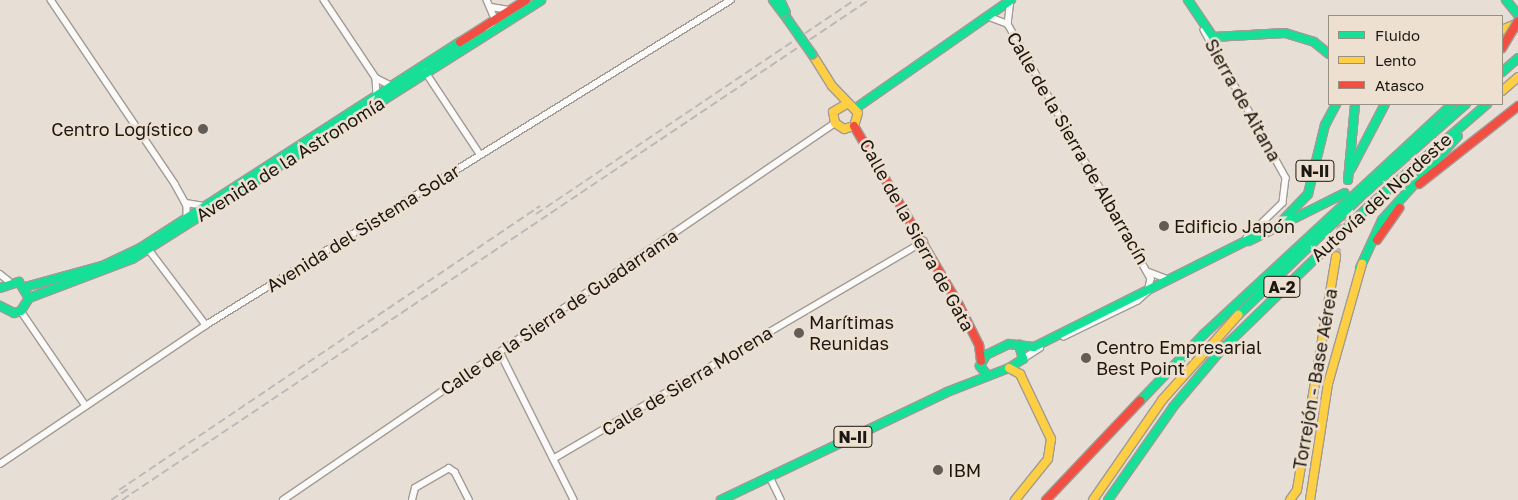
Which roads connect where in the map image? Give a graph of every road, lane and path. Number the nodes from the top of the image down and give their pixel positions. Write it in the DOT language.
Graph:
graph roads {
  1 [pos="51,0"];
  2 [pos="324,0"];
  3 [pos="487,0"];
  4 [pos="526,0"];
  5 [pos="541,0"];
  6 [pos="731,0"];
  7 [pos="773,0"];
  8 [pos="780,0"];
  9 [pos="1011,0"];
  10 [pos="1188,0"];
  11 [pos="1506,0"];
  12 [pos="491,7"];
  13 [pos="509,10"];
  14 [pos="1516,12"];
  15 [pos="987,16"];
  16 [pos="495,19"];
  17 [pos="788,20"];
  18 [pos="1518,22"];
  19 [pos="1008,24"];
  20 [pos="1204,30"];
  21 [pos="1503,30"];
  22 [pos="484,37"];
  23 [pos="1503,46"];
  24 [pos="1328,53"];
  25 [pos="1518,58"];
  26 [pos="433,60"];
  27 [pos="416,70"];
  28 [pos="1503,71"];
  29 [pos="427,73"];
  30 [pos="376,78"];
  31 [pos="1517,78"];
  32 [pos="392,86"];
  33 [pos="832,86"];
  34 [pos="400,89"];
  35 [pos="1503,91"];
  36 [pos="377,96"];
  37 [pos="848,103"];
  38 [pos="1336,105"];
  39 [pos="1355,105"];
  40 [pos="1384,105"];
  41 [pos="1451,105"];
  42 [pos="1465,105"];
  43 [pos="1486,105"];
  44 [pos="1490,105"];
  45 [pos="1518,106"];
  46 [pos="836,108"];
  47 [pos="856,108"];
  48 [pos="835,123"];
  49 [pos="854,126"];
  50 [pos="1405,146"];
  51 [pos="480,154"];
  52 [pos="1351,168"];
  53 [pos="1348,180"];
  54 [pos="186,203"];
  55 [pos="204,206"];
  56 [pos="187,217"];
  57 [pos="185,226"];
  58 [pos="159,235"];
  59 [pos="924,241"];
  60 [pos="1249,241"];
  61 [pos="1240,245"];
  62 [pos="140,248"];
  63 [pos="150,248"];
  64 [pos="1336,256"];
  65 [pos="1360,268"];
  66 [pos="1149,272"];
  67 [pos="0,274"];
  68 [pos="1180,276"];
  69 [pos="9,281"];
  70 [pos="26,286"];
  71 [pos="0,287"];
  72 [pos="1148,292"];
  73 [pos="29,298"];
  74 [pos="0,307"];
  75 [pos="21,311"];
  76 [pos="206,325"];
  77 [pos="1019,345"];
  78 [pos="979,346"];
  79 [pos="500,352"];
  80 [pos="994,352"];
  81 [pos="1022,360"];
  82 [pos="981,363"];
  83 [pos="1009,368"];
  84 [pos="988,376"];
  85 [pos="947,392"];
  86 [pos="1037,405"];
  87 [pos="86,406"];
  88 [pos="1173,407"];
  89 [pos="553,459"];
  90 [pos="0,464"];
  91 [pos="770,477"];
  92 [pos="283,500"];
  93 [pos="412,500"];
  94 [pos="469,500"];
  95 [pos="574,500"];
  96 [pos="722,500"];
  97 [pos="781,500"];
  98 [pos="1015,500"];
  99 [pos="1046,500"];
  100 [pos="1091,500"];
  101 [pos="1108,500"];
  102 [pos="1116,500"];
  103 [pos="1290,500"];
  104 [pos="1310,500"];
  1 -- 54 [label="street"];
  2 -- 30 [label="street"];
  3 -- 12 [label="street"];
  4 -- 13 [label="main road, Avenida de la Astronomía"];
  5 -- 22 [label="main road, Avenida de la Astronomía"];
  6 -- 51 [label="street, Avenida del Sistema Solar"];
  7 -- 17 [label="main road"];
  8 -- 17 [label="main road"];
  9 -- 15 [label="main road"];
  9 -- 19 [label="street, Calle de la Sierra de Albarracín"];
  10 -- 20 [label="main road, Sierra de Aitana"];
  11 -- 14 [label="main road"];
  12 -- 13 [label="street"];
  12 -- 16 [label="street"];
  13 -- 16 [label="main road, Avenida de la Astronomía"];
  15 -- 19 [label="street, Calle de la Sierra de Albarracín"];
  15 -- 47 [label="main road"];
  16 -- 22 [label="street"];
  16 -- 26 [label="main road, Avenida de la Astronomía"];
  17 -- 33 [label="main road, bridge"];
  18 -- 21 [label="main road"];
  18 -- 23 [label="main road, bridge"];
  19 -- 66 [label="street, Calle de la Sierra de Albarracín"];
  20 -- 24 [label="main road"];
  20 -- 61 [label="street, Sierra de Aitana"];
  22 -- 29 [label="main road, Avenida de la Astronomía"];
  25 -- 28 [label="main road"];
  26 -- 27 [label="main road, Avenida de la Astronomía"];
  26 -- 29 [label="street"];
  27 -- 29 [label="street"];
  27 -- 32 [label="main road, Avenida de la Astronomía"];
  29 -- 34 [label="main road, Avenida de la Astronomía"];
  29 -- 51 [label="street"];
  30 -- 32 [label="street"];
  30 -- 36 [label="street"];
  31 -- 35 [label="main road"];
  32 -- 34 [label="street"];
  32 -- 36 [label="main road, Avenida de la Astronomía"];
  33 -- 37 [label="main road"];
  33 -- 46 [label="main road"];
  34 -- 57 [label="main road, Avenida de la Astronomía"];
  36 -- 55 [label="main road, Avenida de la Astronomía"];
  37 -- 46 [label="main road"];
  37 -- 47 [label="main road"];
  38 -- 60 [label="main road, N-II"];
  39 -- 52 [label="main road"];
  40 -- 52 [label="main road"];
  41 -- 50 [label="main road"];
  42 -- 100 [label="main road, Autovía del Nordeste / A-2"];
  43 -- 88 [label="main road, Autovía del Nordeste / A-2"];
  44 -- 65 [label="main road"];
  45 -- 65 [label="main road"];
  46 -- 48 [label="main road"];
  47 -- 49 [label="main road"];
  48 -- 49 [label="main road"];
  48 -- 79 [label="street, Calle de la Sierra de Guadarrama"];
  49 -- 59 [label="main road, Calle de la Sierra de Gata"];
  50 -- 60 [label="main road"];
  50 -- 99 [label="main road"];
  51 -- 76 [label="street, Avenida del Sistema Solar"];
  52 -- 53 [label="main road"];
  54 -- 55 [label="street"];
  54 -- 56 [label="street"];
  55 -- 56 [label="main road, Avenida de la Astronomía"];
  56 -- 57 [label="street"];
  56 -- 58 [label="main road, Avenida de la Astronomía"];
  57 -- 63 [label="main road, Avenida de la Astronomía"];
  58 -- 62 [label="main road, Avenida de la Astronomía"];
  58 -- 63 [label="street"];
  59 -- 78 [label="main road, Calle de la Sierra de Gata"];
  59 -- 89 [label="street, Calle de Sierra Morena"];
  60 -- 61 [label="main road, N-II"];
  61 -- 68 [label="main road, N-II"];
  62 -- 63 [label="street"];
  62 -- 70 [label="main road, Avenida de la Astronomía"];
  63 -- 73 [label="main road, Avenida de la Astronomía"];
  63 -- 76 [label="street"];
  64 -- 103 [label="main road, Torrejón - Base Aérea"];
  65 -- 104 [label="main road, Torrejón - Base Aérea"];
  66 -- 68 [label="street, Calle de la Sierra de Albarracín"];
  66 -- 72 [label="street, Calle de la Sierra de Albarracín"];
  67 -- 69 [label="street"];
  68 -- 72 [label="main road, N-II"];
  69 -- 70 [label="main road"];
  69 -- 71 [label="main road"];
  70 -- 73 [label="main road"];
  72 -- 77 [label="main road, N-II"];
  72 -- 81 [label="street, N-II"];
  73 -- 75 [label="main road"];
  74 -- 75 [label="main road"];
  75 -- 87 [label="street"];
  76 -- 87 [label="street, Avenida del Sistema Solar"];
  77 -- 80 [label="main road, N-II"];
  77 -- 81 [label="main road"];
  78 -- 80 [label="main road, Calle de la Sierra de Gata"];
  78 -- 82 [label="main road, Calle de la Sierra de Gata"];
  79 -- 89 [label="street"];
  79 -- 92 [label="street, Calle de la Sierra de Guadarrama"];
  80 -- 82 [label="main road, N-II"];
  81 -- 83 [label="main road, N-II"];
  81 -- 86 [label="main road"];
  82 -- 84 [label="main road"];
  82 -- 85 [label="main road, N-II"];
  83 -- 84 [label="main road, N-II"];
  83 -- 86 [label="main road"];
  84 -- 85 [label="main road, N-II"];
  85 -- 91 [label="main road, N-II"];
  86 -- 98 [label="main road"];
  87 -- 90 [label="street, Avenida del Sistema Solar"];
  88 -- 101 [label="main road, Autovía del Nordeste / A-2"];
  88 -- 102 [label="main road"];
  89 -- 95 [label="street"];
  91 -- 96 [label="main road, N-II"];
  91 -- 97 [label="street"];
  93 -- 94 [label="street"];
}
